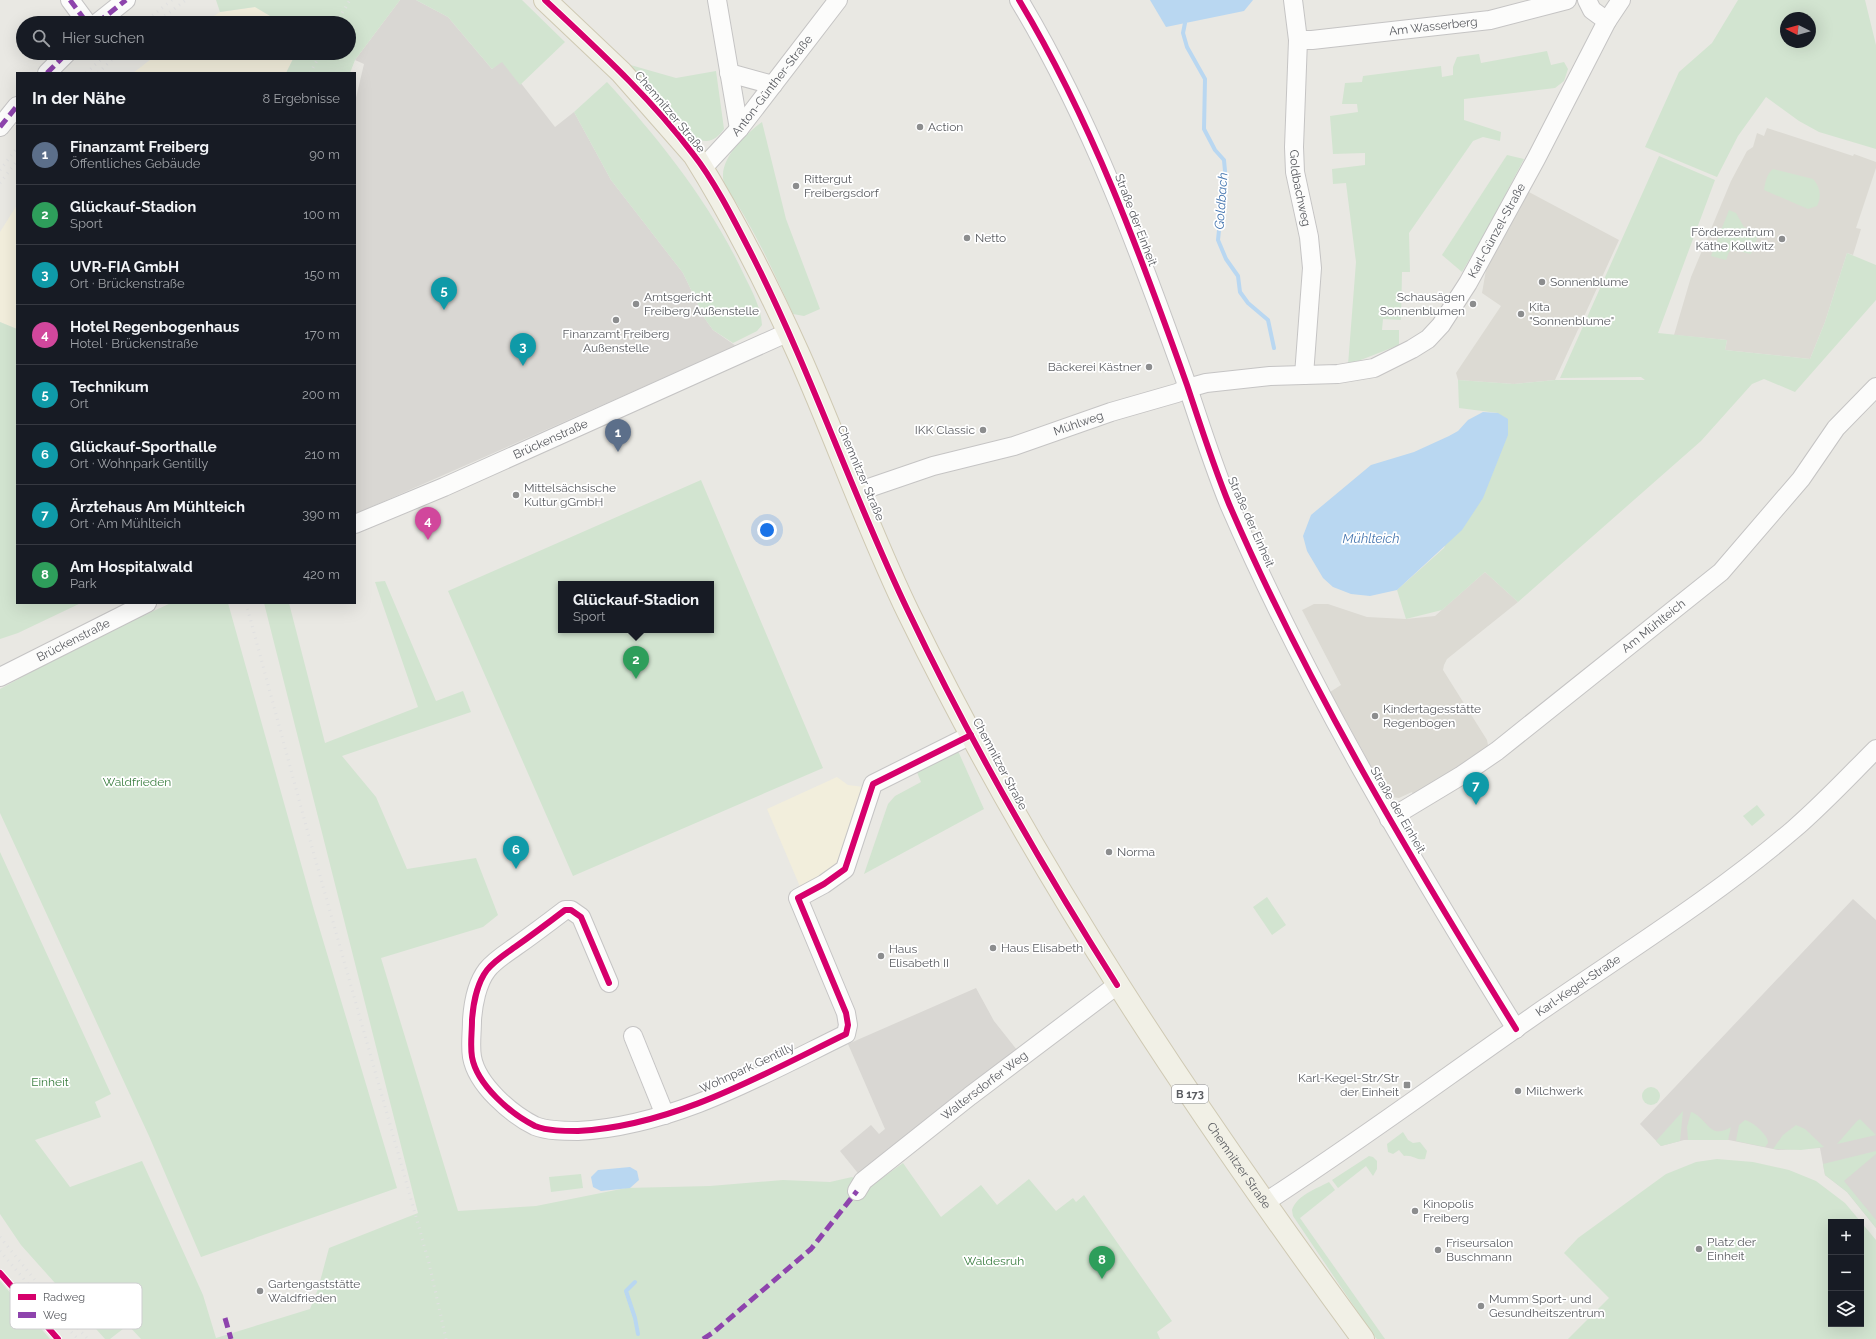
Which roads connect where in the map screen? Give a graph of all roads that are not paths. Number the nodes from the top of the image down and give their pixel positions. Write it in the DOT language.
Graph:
graph roads {
  1 [pos="70,0"];
  2 [pos="126,0"];
  3 [pos="545,0"];
  4 [pos="717,0"];
  5 [pos="838,0"];
  6 [pos="1019,0"];
  7 [pos="1293,0"];
  8 [pos="1567,0"];
  9 [pos="1587,0"];
  10 [pos="1620,0"];
  11 [pos="82,16"];
  12 [pos="106,16"];
  13 [pos="1607,21"];
  14 [pos="1298,40"];
  15 [pos="59,60"];
  16 [pos="48,72"];
  17 [pos="729,72"];
  18 [pos="773,85"];
  19 [pos="16,107"];
  20 [pos="0,127"];
  21 [pos="739,129"];
  22 [pos="702,169"];
  23 [pos="789,332"];
  24 [pos="1304,375"];
  25 [pos="1876,387"];
  26 [pos="1188,388"];
  27 [pos="857,492"];
  28 [pos="356,524"];
  29 [pos="145,604"];
  30 [pos="0,678"];
  31 [pos="971,735"];
  32 [pos="1876,749"];
  33 [pos="1390,819"];
  34 [pos="609,983"];
  35 [pos="1117,986"];
  36 [pos="1516,1029"];
  37 [pos="633,1036"];
  38 [pos="665,1115"];
  39 [pos="857,1191"];
  40 [pos="1264,1203"];
  41 [pos="1363,1339"];
  1 -- 11 [label="street"];
  2 -- 12 [label="street"];
  3 -- 22 [label="main road, Chemnitzer Straße / B 173"];
  4 -- 17 [label="street"];
  5 -- 18 [label="street, Anton-Günther-Straße"];
  6 -- 26 [label="street, Straße der Einheit"];
  7 -- 14 [label="street, Goldbachweg"];
  8 -- 14 [label="street, Am Wasserberg"];
  9 -- 13 [label="street"];
  10 -- 13 [label="street, Karl-Günzel-Straße"];
  13 -- 24 [label="street, Karl-Günzel-Straße"];
  14 -- 24 [label="street, Goldbachweg"];
  15 -- 16 [label="street"];
  17 -- 18 [label="street"];
  17 -- 21 [label="street"];
  18 -- 21 [label="street, Anton-Günther-Straße"];
  19 -- 20 [label="street"];
  21 -- 22 [label="street, Anton-Günther-Straße"];
  22 -- 23 [label="main road, Chemnitzer Straße / B 173"];
  23 -- 27 [label="main road, Chemnitzer Straße / B 173"];
  23 -- 28 [label="street, Brückenstraße"];
  24 -- 26 [label="street, Mühlweg"];
  25 -- 33 [label="street, Am Mühlteich"];
  26 -- 27 [label="street, Mühlweg"];
  26 -- 33 [label="street, Straße der Einheit"];
  27 -- 31 [label="main road, Chemnitzer Straße / B 173"];
  29 -- 30 [label="street, Brückenstraße"];
  31 -- 35 [label="main road, Chemnitzer Straße / B 173"];
  31 -- 38 [label="street, Wohnpark Gentilly"];
  32 -- 36 [label="street, Karl-Kegel-Straße"];
  33 -- 36 [label="street, Straße der Einheit"];
  34 -- 38 [label="street, Wohnpark Gentilly"];
  35 -- 39 [label="street, Waltersdorfer Weg"];
  35 -- 40 [label="main road, Chemnitzer Straße / B 173"];
  36 -- 40 [label="street, Karl-Kegel-Straße"];
  37 -- 38 [label="street"];
  40 -- 41 [label="main road, Chemnitzer Straße / B 173"];
}
